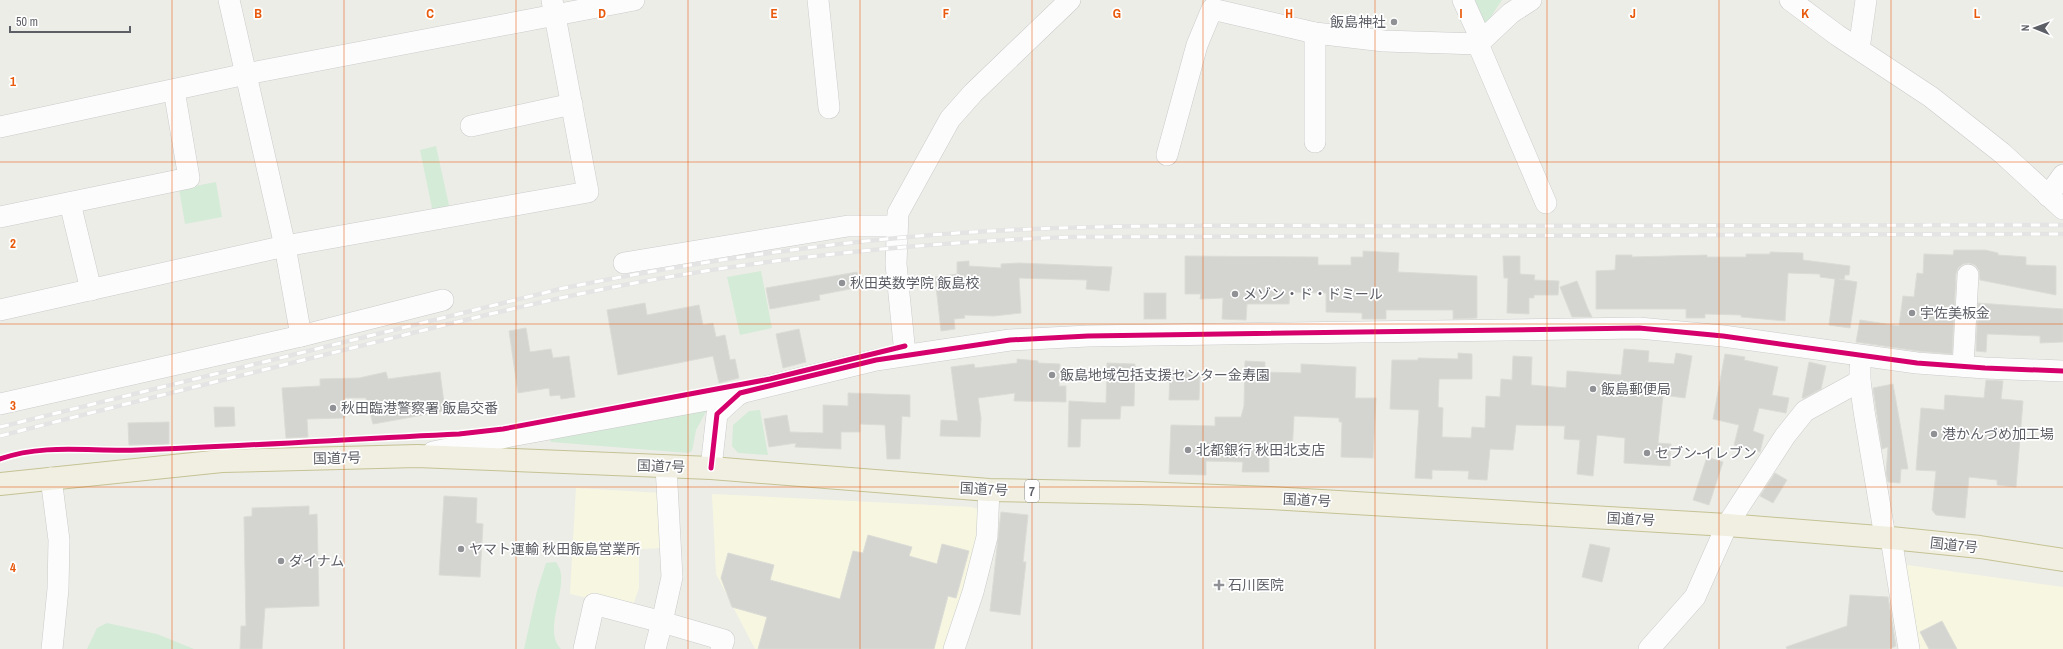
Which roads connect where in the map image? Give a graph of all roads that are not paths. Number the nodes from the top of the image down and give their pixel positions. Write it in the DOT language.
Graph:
graph roads {
  1 [pos="229,0"];
  2 [pos="634,0"];
  3 [pos="818,0"];
  4 [pos="1070,0"];
  5 [pos="1463,0"];
  6 [pos="1532,0"];
  7 [pos="1790,0"];
  8 [pos="1866,0"];
  9 [pos="554,8"];
  10 [pos="1315,33"];
  11 [pos="1478,44"];
  12 [pos="1859,49"];
  13 [pos="246,74"];
  14 [pos="174,90"];
  15 [pos="572,104"];
  16 [pos="829,108"];
  17 [pos="471,126"];
  18 [pos="0,127"];
  19 [pos="1315,142"];
  20 [pos="1167,155"];
  21 [pos="2063,175"];
  22 [pos="70,203"];
  23 [pos="1546,203"];
  24 [pos="2056,203"];
  25 [pos="0,217"];
  26 [pos="897,226"];
  27 [pos="285,246"];
  28 [pos="624,263"];
  29 [pos="1968,275"];
  30 [pos="91,290"];
  31 [pos="443,300"];
  32 [pos="0,310"];
  33 [pos="301,336"];
  34 [pos="905,354"];
  35 [pos="1860,354"];
  36 [pos="1963,366"];
  37 [pos="2063,371"];
  38 [pos="1860,381"];
  39 [pos="740,394"];
  40 [pos="0,404"];
  41 [pos="417,456"];
  42 [pos="666,466"];
  43 [pos="711,468"];
  44 [pos="52,478"];
  45 [pos="0,484"];
  46 [pos="989,490"];
  47 [pos="1727,525"];
  48 [pos="1888,537"];
  49 [pos="2063,560"];
  50 [pos="662,622"];
  51 [pos="52,649"];
  52 [pos="584,649"];
  53 [pos="654,649"];
  54 [pos="721,649"];
  55 [pos="954,649"];
  56 [pos="1649,649"];
  57 [pos="1909,649"];
  1 -- 13 [label="street"];
  2 -- 9 [label="street"];
  3 -- 16 [label="street"];
  4 -- 26 [label="street"];
  5 -- 11 [label="street"];
  6 -- 11 [label="street"];
  7 -- 12 [label="street"];
  8 -- 12 [label="street"];
  9 -- 13 [label="street"];
  9 -- 15 [label="street"];
  10 -- 11 [label="street"];
  10 -- 19 [label="street"];
  10 -- 20 [label="street"];
  11 -- 23 [label="street"];
  12 -- 24 [label="street"];
  13 -- 14 [label="street"];
  13 -- 27 [label="street"];
  14 -- 18 [label="street"];
  14 -- 22 [label="street"];
  15 -- 17 [label="street"];
  15 -- 27 [label="street"];
  21 -- 24 [label="street"];
  22 -- 25 [label="street"];
  22 -- 30 [label="street"];
  26 -- 28 [label="street"];
  26 -- 34 [label="street"];
  27 -- 30 [label="street"];
  27 -- 33 [label="street"];
  29 -- 36 [label="street"];
  30 -- 32 [label="street"];
  31 -- 33 [label="street"];
  33 -- 40 [label="street"];
  34 -- 35 [label="street"];
  34 -- 39 [label="street"];
  35 -- 36 [label="street"];
  35 -- 38 [label="street"];
  36 -- 37 [label="street"];
  38 -- 47 [label="street"];
  38 -- 48 [label="street"];
  39 -- 41 [label="street"];
  39 -- 43 [label="street"];
  41 -- 42 [label="highway, 国道7号 / 7"];
  41 -- 44 [label="highway, 国道7号 / 7"];
  42 -- 43 [label="highway, 国道7号 / 7"];
  42 -- 50 [label="street"];
  43 -- 46 [label="highway, 国道7号 / 7"];
  44 -- 45 [label="highway, 国道7号 / 7"];
  44 -- 51 [label="street"];
  46 -- 47 [label="highway, 国道7号 / 7"];
  46 -- 55 [label="street"];
  47 -- 48 [label="highway, 国道7号 / 7"];
  47 -- 56 [label="street"];
  48 -- 49 [label="highway, 国道7号 / 7"];
  48 -- 57 [label="street"];
  50 -- 52 [label="street"];
  50 -- 53 [label="street"];
  50 -- 54 [label="street"];
}
